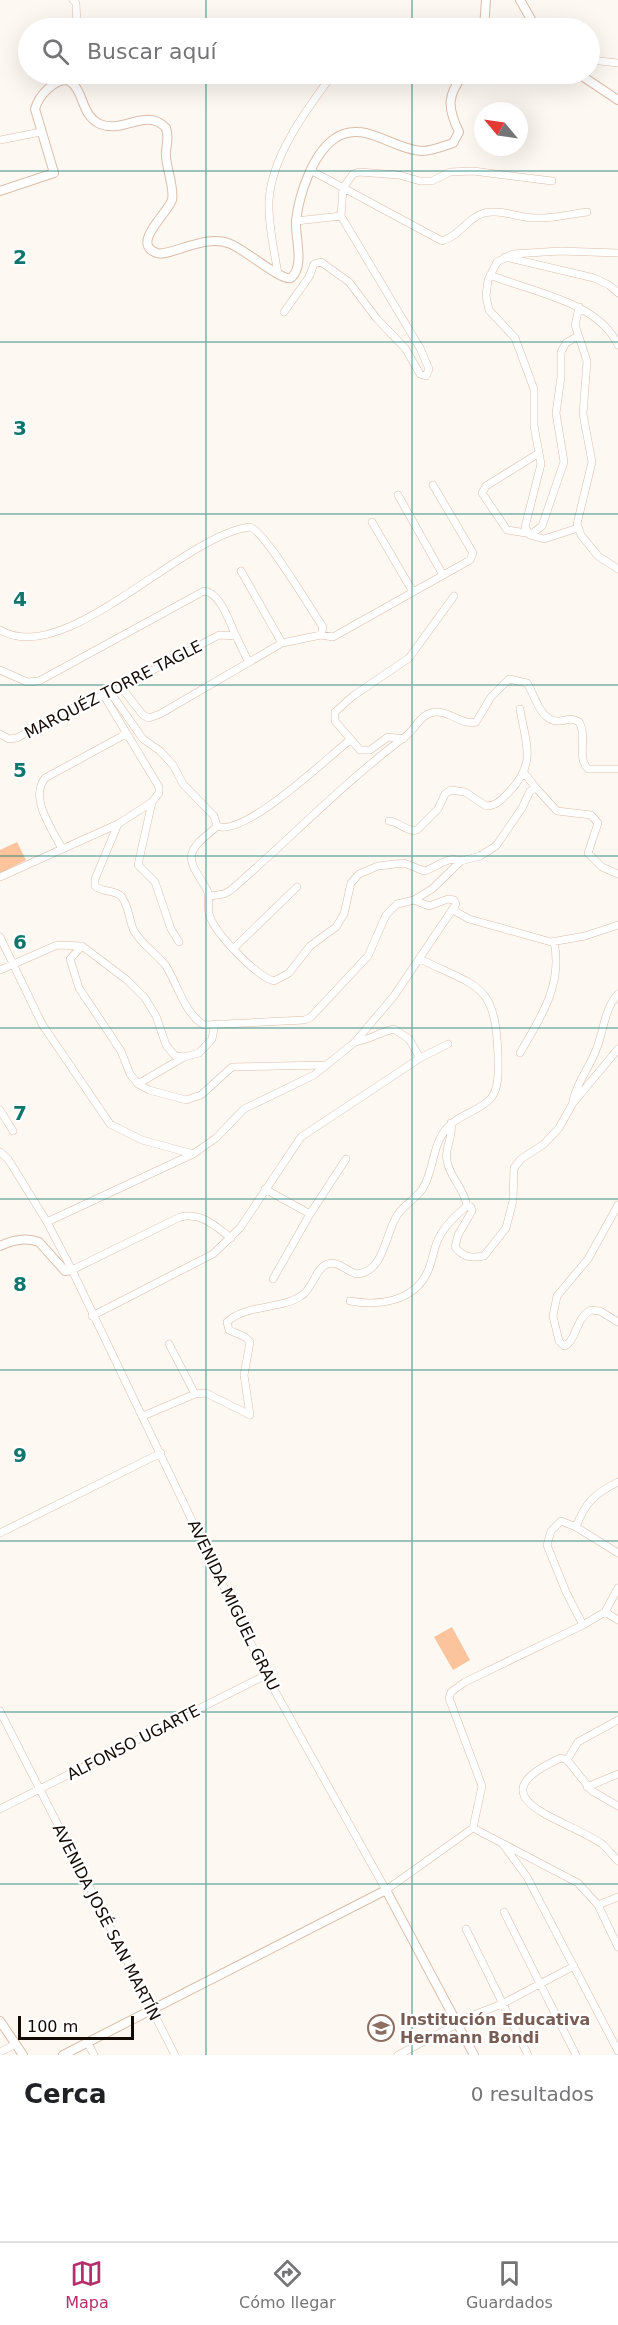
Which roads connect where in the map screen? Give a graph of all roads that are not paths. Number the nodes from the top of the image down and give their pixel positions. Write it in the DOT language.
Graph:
graph roads {
  1 [pos="73,0"];
  2 [pos="486,0"];
  3 [pos="520,0"];
  4 [pos="77,18"];
  5 [pos="485,18"];
  6 [pos="530,18"];
  7 [pos="600,61"];
  8 [pos="618,63"];
  9 [pos="55,84"];
  10 [pos="74,84"];
  11 [pos="326,84"];
  12 [pos="456,84"];
  13 [pos="594,84"];
  14 [pos="618,100"];
  15 [pos="41,132"];
  16 [pos="0,140"];
  17 [pos="312,171"];
  18 [pos="552,181"];
  19 [pos="343,188"];
  20 [pos="0,191"];
  21 [pos="587,212"];
  22 [pos="341,216"];
  23 [pos="296,221"];
  24 [pos="618,253"];
  25 [pos="505,257"];
  26 [pos="278,274"];
  27 [pos="490,275"];
  28 [pos="618,293"];
  29 [pos="579,307"];
  30 [pos="284,312"];
  31 [pos="578,336"];
  32 [pos="617,341"];
  33 [pos="539,453"];
  34 [pos="433,485"];
  35 [pos="398,495"];
  36 [pos="372,522"];
  37 [pos="578,528"];
  38 [pos="528,534"];
  39 [pos="618,568"];
  40 [pos="241,571"];
  41 [pos="443,575"];
  42 [pos="413,592"];
  43 [pos="454,596"];
  44 [pos="0,630"];
  45 [pos="321,635"];
  46 [pos="236,636"];
  47 [pos="282,643"];
  48 [pos="248,661"];
  49 [pos="0,670"];
  50 [pos="121,687"];
  51 [pos="107,693"];
  52 [pos="520,709"];
  53 [pos="0,734"];
  54 [pos="126,734"];
  55 [pos="403,739"];
  56 [pos="350,740"];
  57 [pos="618,769"];
  58 [pos="525,774"];
  59 [pos="536,788"];
  60 [pos="152,802"];
  61 [pos="389,821"];
  62 [pos="118,824"];
  63 [pos="217,826"];
  64 [pos="62,849"];
  65 [pos="461,861"];
  66 [pos="618,874"];
  67 [pos="0,877"];
  68 [pos="297,887"];
  69 [pos="210,896"];
  70 [pos="414,900"];
  71 [pos="453,910"];
  72 [pos="618,925"];
  73 [pos="0,937"];
  74 [pos="554,941"];
  75 [pos="179,942"];
  76 [pos="82,946"];
  77 [pos="234,948"];
  78 [pos="420,959"];
  79 [pos="12,964"];
  80 [pos="0,970"];
  81 [pos="618,994"];
  82 [pos="215,1024"];
  83 [pos="355,1042"];
  84 [pos="448,1044"];
  85 [pos="618,1049"];
  86 [pos="520,1053"];
  87 [pos="184,1058"];
  88 [pos="420,1058"];
  89 [pos="326,1065"];
  90 [pos="138,1084"];
  91 [pos="573,1103"];
  92 [pos="0,1110"];
  93 [pos="452,1123"];
  94 [pos="13,1131"];
  95 [pos="0,1152"];
  96 [pos="193,1154"];
  97 [pos="346,1159"];
  98 [pos="265,1189"];
  99 [pos="618,1204"];
  100 [pos="467,1206"];
  101 [pos="310,1214"];
  102 [pos="47,1222"];
  103 [pos="231,1238"];
  104 [pos="0,1246"];
  105 [pos="72,1270"];
  106 [pos="273,1280"];
  107 [pos="350,1301"];
  108 [pos="93,1316"];
  109 [pos="618,1322"];
  110 [pos="169,1344"];
  111 [pos="195,1394"];
  112 [pos="142,1416"];
  113 [pos="161,1453"];
  114 [pos="618,1482"];
  115 [pos="576,1527"];
  116 [pos="0,1533"];
  117 [pos="618,1553"];
  118 [pos="618,1588"];
  119 [pos="605,1612"];
  120 [pos="618,1620"];
  121 [pos="584,1625"];
  122 [pos="266,1675"];
  123 [pos="0,1711"];
  124 [pos="618,1720"];
  125 [pos="567,1760"];
  126 [pos="618,1774"];
  127 [pos="587,1787"];
  128 [pos="39,1789"];
  129 [pos="618,1806"];
  130 [pos="0,1809"];
  131 [pos="473,1828"];
  132 [pos="502,1843"];
  133 [pos="618,1861"];
  134 [pos="386,1890"];
  135 [pos="618,1897"];
  136 [pos="598,1905"];
  137 [pos="504,1912"];
  138 [pos="466,1929"];
  139 [pos="618,1947"];
  140 [pos="574,1966"];
  141 [pos="540,1984"];
  142 [pos="502,2004"];
  143 [pos="152,2011"];
  144 [pos="0,2021"];
  145 [pos="458,2022"];
  146 [pos="88,2043"];
  147 [pos="14,2045"];
  148 [pos="0,2052"];
  149 [pos="617,2053"];
  150 [pos="23,2055"];
  151 [pos="63,2055"];
  152 [pos="94,2055"];
  153 [pos="175,2055"];
  154 [pos="398,2055"];
  155 [pos="474,2055"];
  156 [pos="528,2055"];
  157 [pos="576,2055"];
  1 -- 4 [label="street"];
  2 -- 5 [label="street"];
  3 -- 6 [label="street"];
  7 -- 8 [label="street"];
  9 -- 15 [label="street"];
  10 -- 26 [label="street"];
  11 -- 26 [label="street"];
  12 -- 17 [label="street"];
  13 -- 14 [label="street"];
  15 -- 16 [label="street"];
  15 -- 20 [label="street"];
  17 -- 19 [label="street"];
  17 -- 23 [label="street"];
  18 -- 19 [label="street"];
  19 -- 21 [label="street"];
  19 -- 22 [label="street"];
  22 -- 23 [label="street"];
  22 -- 30 [label="street"];
  23 -- 26 [label="street"];
  24 -- 25 [label="street"];
  25 -- 27 [label="street"];
  25 -- 28 [label="street"];
  27 -- 29 [label="street"];
  27 -- 33 [label="street"];
  29 -- 31 [label="street"];
  29 -- 32 [label="street"];
  31 -- 37 [label="street"];
  31 -- 38 [label="street"];
  33 -- 38 [label="street"];
  33 -- 38 [label="street"];
  34 -- 41 [label="street"];
  35 -- 41 [label="street"];
  36 -- 42 [label="street"];
  37 -- 38 [label="street"];
  37 -- 39 [label="street"];
  40 -- 47 [label="street"];
  41 -- 42 [label="street"];
  42 -- 45 [label="street"];
  43 -- 56 [label="street"];
  44 -- 45 [label="street"];
  45 -- 47 [label="street"];
  46 -- 48 [label="street"];
  46 -- 49 [label="street"];
  46 -- 50 [label="street, MARQUÉZ TORRE TAGLE"];
  47 -- 48 [label="street"];
  48 -- 50 [label="street"];
  50 -- 51 [label="street, MARQUÉZ TORRE TAGLE"];
  51 -- 53 [label="street, MARQUÉZ TORRE TAGLE"];
  51 -- 54 [label="street"];
  51 -- 63 [label="street"];
  52 -- 58 [label="street"];
  54 -- 60 [label="street"];
  54 -- 64 [label="street"];
  55 -- 56 [label="street"];
  55 -- 57 [label="street"];
  55 -- 69 [label="street"];
  56 -- 63 [label="street"];
  58 -- 59 [label="street"];
  58 -- 61 [label="street"];
  59 -- 65 [label="street"];
  59 -- 66 [label="street"];
  60 -- 62 [label="street"];
  60 -- 75 [label="street"];
  62 -- 64 [label="street"];
  62 -- 82 [label="street"];
  63 -- 69 [label="street"];
  64 -- 67 [label="street"];
  65 -- 70 [label="street"];
  65 -- 77 [label="street"];
  68 -- 77 [label="street"];
  69 -- 77 [label="street"];
  70 -- 71 [label="street"];
  70 -- 82 [label="street"];
  71 -- 74 [label="street"];
  71 -- 78 [label="street"];
  72 -- 74 [label="street"];
  73 -- 79 [label="street"];
  74 -- 86 [label="street"];
  76 -- 79 [label="street"];
  76 -- 87 [label="street"];
  76 -- 90 [label="street"];
  78 -- 83 [label="street"];
  78 -- 93 [label="street"];
  79 -- 80 [label="street"];
  79 -- 96 [label="street"];
  81 -- 91 [label="street"];
  82 -- 87 [label="street"];
  83 -- 88 [label="street"];
  83 -- 89 [label="street"];
  84 -- 88 [label="street"];
  85 -- 91 [label="street"];
  87 -- 90 [label="street"];
  88 -- 98 [label="street"];
  89 -- 90 [label="street"];
  89 -- 96 [label="street"];
  91 -- 100 [label="street"];
  92 -- 94 [label="street"];
  93 -- 100 [label="street"];
  93 -- 111 [label="street"];
  95 -- 102 [label="street, AVENIDA MIGUEL GRAU"];
  96 -- 102 [label="street"];
  97 -- 101 [label="street"];
  98 -- 101 [label="street"];
  98 -- 103 [label="street"];
  99 -- 109 [label="street"];
  100 -- 107 [label="street"];
  101 -- 106 [label="street"];
  102 -- 105 [label="street, AVENIDA MIGUEL GRAU"];
  103 -- 105 [label="street"];
  103 -- 108 [label="street"];
  104 -- 105 [label="street"];
  105 -- 108 [label="street, AVENIDA MIGUEL GRAU"];
  108 -- 112 [label="street, AVENIDA MIGUEL GRAU"];
  110 -- 111 [label="street"];
  111 -- 112 [label="street"];
  112 -- 113 [label="street, AVENIDA MIGUEL GRAU"];
  113 -- 116 [label="street"];
  113 -- 122 [label="street, AVENIDA MIGUEL GRAU"];
  114 -- 115 [label="street"];
  115 -- 117 [label="street"];
  115 -- 121 [label="street"];
  118 -- 119 [label="street"];
  119 -- 120 [label="street"];
  119 -- 121 [label="street"];
  121 -- 131 [label="street"];
  122 -- 128 [label="street, ALFONSO UGARTE"];
  122 -- 134 [label="street, AVENIDA MIGUEL GRAU"];
  123 -- 128 [label="street, AVENIDA JOSÉ SAN MARTÍN"];
  124 -- 125 [label="street"];
  125 -- 127 [label="street"];
  125 -- 133 [label="street"];
  126 -- 127 [label="street"];
  127 -- 129 [label="street"];
  128 -- 130 [label="street, ALFONSO UGARTE"];
  128 -- 143 [label="street, AVENIDA JOSÉ SAN MARTÍN"];
  131 -- 132 [label="street"];
  131 -- 134 [label="street"];
  132 -- 136 [label="street"];
  132 -- 140 [label="street"];
  134 -- 143 [label="street"];
  134 -- 145 [label="street, AVENIDA MIGUEL GRAU"];
  135 -- 136 [label="street"];
  136 -- 139 [label="street"];
  137 -- 141 [label="street"];
  138 -- 142 [label="street"];
  140 -- 141 [label="street"];
  140 -- 149 [label="street"];
  141 -- 142 [label="street"];
  141 -- 157 [label="street"];
  142 -- 145 [label="street"];
  142 -- 156 [label="street"];
  143 -- 146 [label="street"];
  143 -- 153 [label="street, AVENIDA JOSÉ SAN MARTÍN"];
  144 -- 147 [label="street"];
  145 -- 154 [label="street"];
  145 -- 155 [label="street, AVENIDA MIGUEL GRAU"];
  146 -- 151 [label="street"];
  146 -- 152 [label="street"];
  147 -- 148 [label="street"];
  147 -- 150 [label="street"];
}
